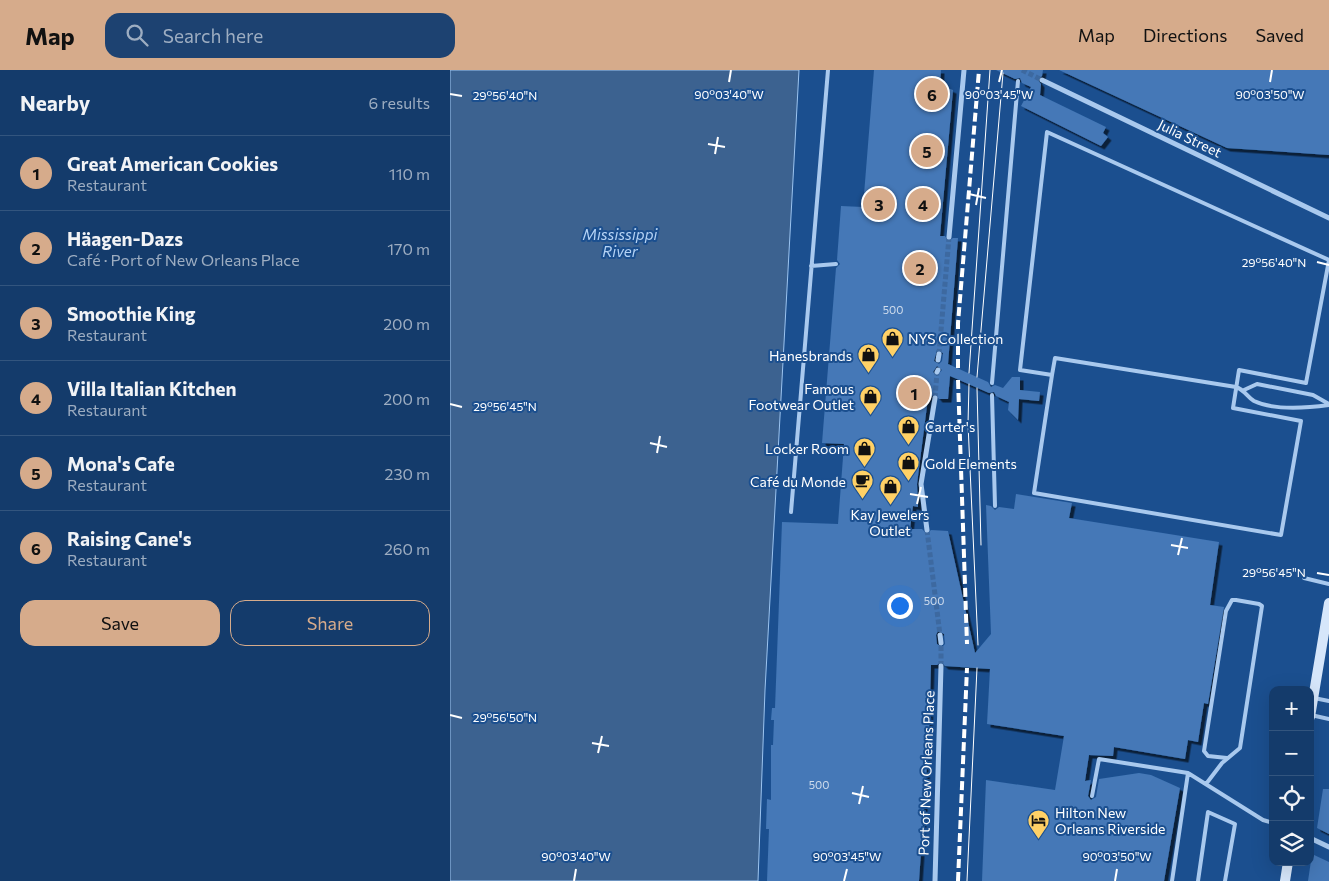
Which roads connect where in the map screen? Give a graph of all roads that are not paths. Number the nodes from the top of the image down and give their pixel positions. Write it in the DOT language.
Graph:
graph roads {
  1 [pos="828,70"];
  2 [pos="964,70"];
  3 [pos="1042,80"];
  4 [pos="1018,81"];
  5 [pos="1329,218"];
  6 [pos="949,237"];
  7 [pos="836,264"];
  8 [pos="811,266"];
  9 [pos="1052,375"];
  10 [pos="992,383"];
  11 [pos="1236,387"];
  12 [pos="1244,390"];
  13 [pos="992,395"];
  14 [pos="935,398"];
  15 [pos="1329,405"];
  16 [pos="995,506"];
  17 [pos="791,512"];
  18 [pos="927,530"];
  19 [pos="1304,578"];
  20 [pos="1329,584"];
  21 [pos="1329,603"];
  22 [pos="940,635"];
  23 [pos="941,643"];
  24 [pos="941,666"];
  25 [pos="1314,692"];
  26 [pos="1314,698"];
  27 [pos="1329,701"];
  28 [pos="1314,717"];
  29 [pos="1329,719"];
  30 [pos="1227,758"];
  31 [pos="1188,773"];
  32 [pos="1206,784"];
  33 [pos="1092,796"];
  34 [pos="1269,822"];
  35 [pos="1314,840"];
  36 [pos="1329,847"];
  37 [pos="1287,866"];
  38 [pos="935,881"];
  39 [pos="1172,881"];
  40 [pos="1198,881"];
  41 [pos="1225,881"];
  42 [pos="1285,881"];
  1 -- 8 [label="lane"];
  2 -- 6 [label="street"];
  3 -- 5 [label="street, Julia Street"];
  4 -- 10 [label="lane"];
  7 -- 8 [label="lane"];
  8 -- 17 [label="lane"];
  9 -- 11 [label="lane"];
  9 -- 11 [label="lane"];
  9 -- 11 [label="lane"];
  11 -- 12 [label="lane"];
  12 -- 15 [label="lane"];
  12 -- 15 [label="lane"];
  13 -- 16 [label="lane"];
  14 -- 18 [label="street"];
  19 -- 20 [label="lane"];
  21 -- 25 [label="street"];
  22 -- 23 [label="street"];
  24 -- 38 [label="street, Port of New Orleans Place"];
  26 -- 27 [label="lane"];
  28 -- 29 [label="lane"];
  30 -- 30 [label="lane"];
  30 -- 32 [label="lane"];
  31 -- 32 [label="lane"];
  31 -- 33 [label="lane"];
  31 -- 39 [label="lane"];
  32 -- 34 [label="lane"];
  35 -- 36 [label="street"];
  37 -- 42 [label="street"];
  40 -- 41 [label="lane"];
}
